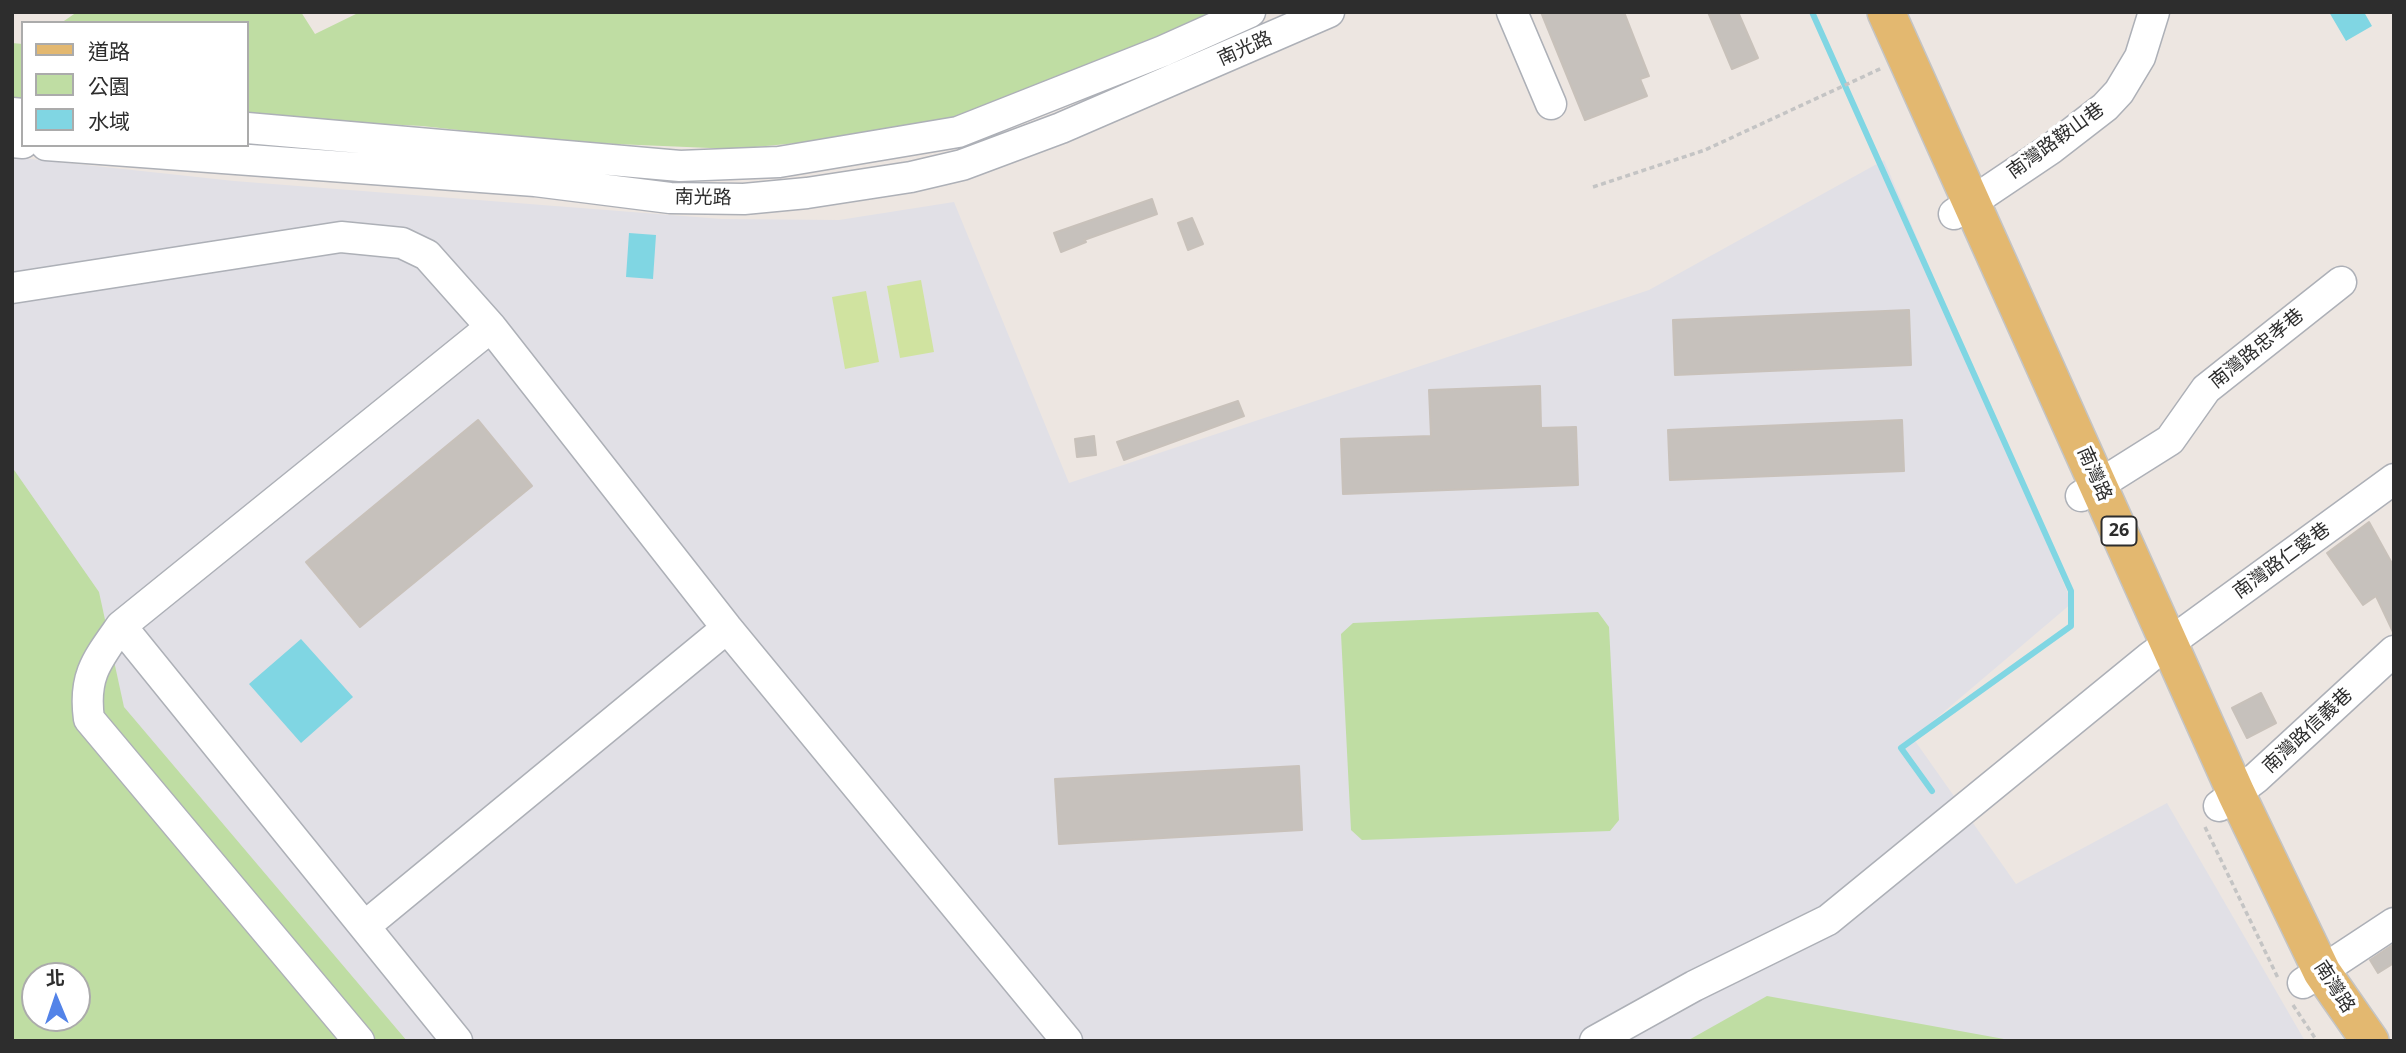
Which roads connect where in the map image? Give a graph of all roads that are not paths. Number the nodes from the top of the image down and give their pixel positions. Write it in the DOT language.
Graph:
graph roads {
  1 [pos="1250,12"];
  2 [pos="1329,12"];
  3 [pos="1512,12"];
  4 [pos="1863,12"];
  5 [pos="1886,12"];
  6 [pos="2154,12"];
  7 [pos="1551,104"];
  8 [pos="248,128"];
  9 [pos="73,147"];
  10 [pos="1963,208"];
  11 [pos="2341,282"];
  12 [pos="12,288"];
  13 [pos="491,327"];
  14 [pos="2394,479"];
  15 [pos="2090,490"];
  16 [pos="121,626"];
  17 [pos="727,628"];
  18 [pos="2159,650"];
  19 [pos="2394,651"];
  20 [pos="2220,809"];
  21 [pos="2394,923"];
  22 [pos="365,926"];
  23 [pos="2300,987"];
  24 [pos="359,1041"];
  25 [pos="457,1041"];
  26 [pos="1067,1041"];
  27 [pos="1595,1041"];
  28 [pos="2345,1041"];
  29 [pos="2370,1041"];
  1 -- 8 [label="street, 南光路"];
  2 -- 9 [label="street, 南光路"];
  3 -- 7 [label="street"];
  4 -- 10 [label="main road, 南灣路 / 26"];
  5 -- 10 [label="main road, 南灣路 / 26"];
  6 -- 10 [label="street, 南灣路鞍山巷"];
  10 -- 15 [label="main road, 南灣路 / 26"];
  11 -- 15 [label="street, 南灣路忠孝巷"];
  12 -- 13 [label="street"];
  13 -- 16 [label="street"];
  13 -- 17 [label="street"];
  14 -- 18 [label="street, 南灣路仁愛巷"];
  15 -- 18 [label="main road, 南灣路 / 26"];
  16 -- 22 [label="street"];
  16 -- 24 [label="street"];
  17 -- 22 [label="street"];
  17 -- 26 [label="street"];
  18 -- 20 [label="main road, 南灣路 / 26"];
  18 -- 27 [label="street, 南灣路仁愛巷"];
  19 -- 20 [label="street, 南灣路信義巷"];
  20 -- 23 [label="main road, 南灣路 / 26"];
  21 -- 23 [label="street"];
  22 -- 25 [label="street"];
  23 -- 28 [label="main road, 南灣路 / 26"];
  23 -- 29 [label="main road, 南灣路 / 26"];
}
